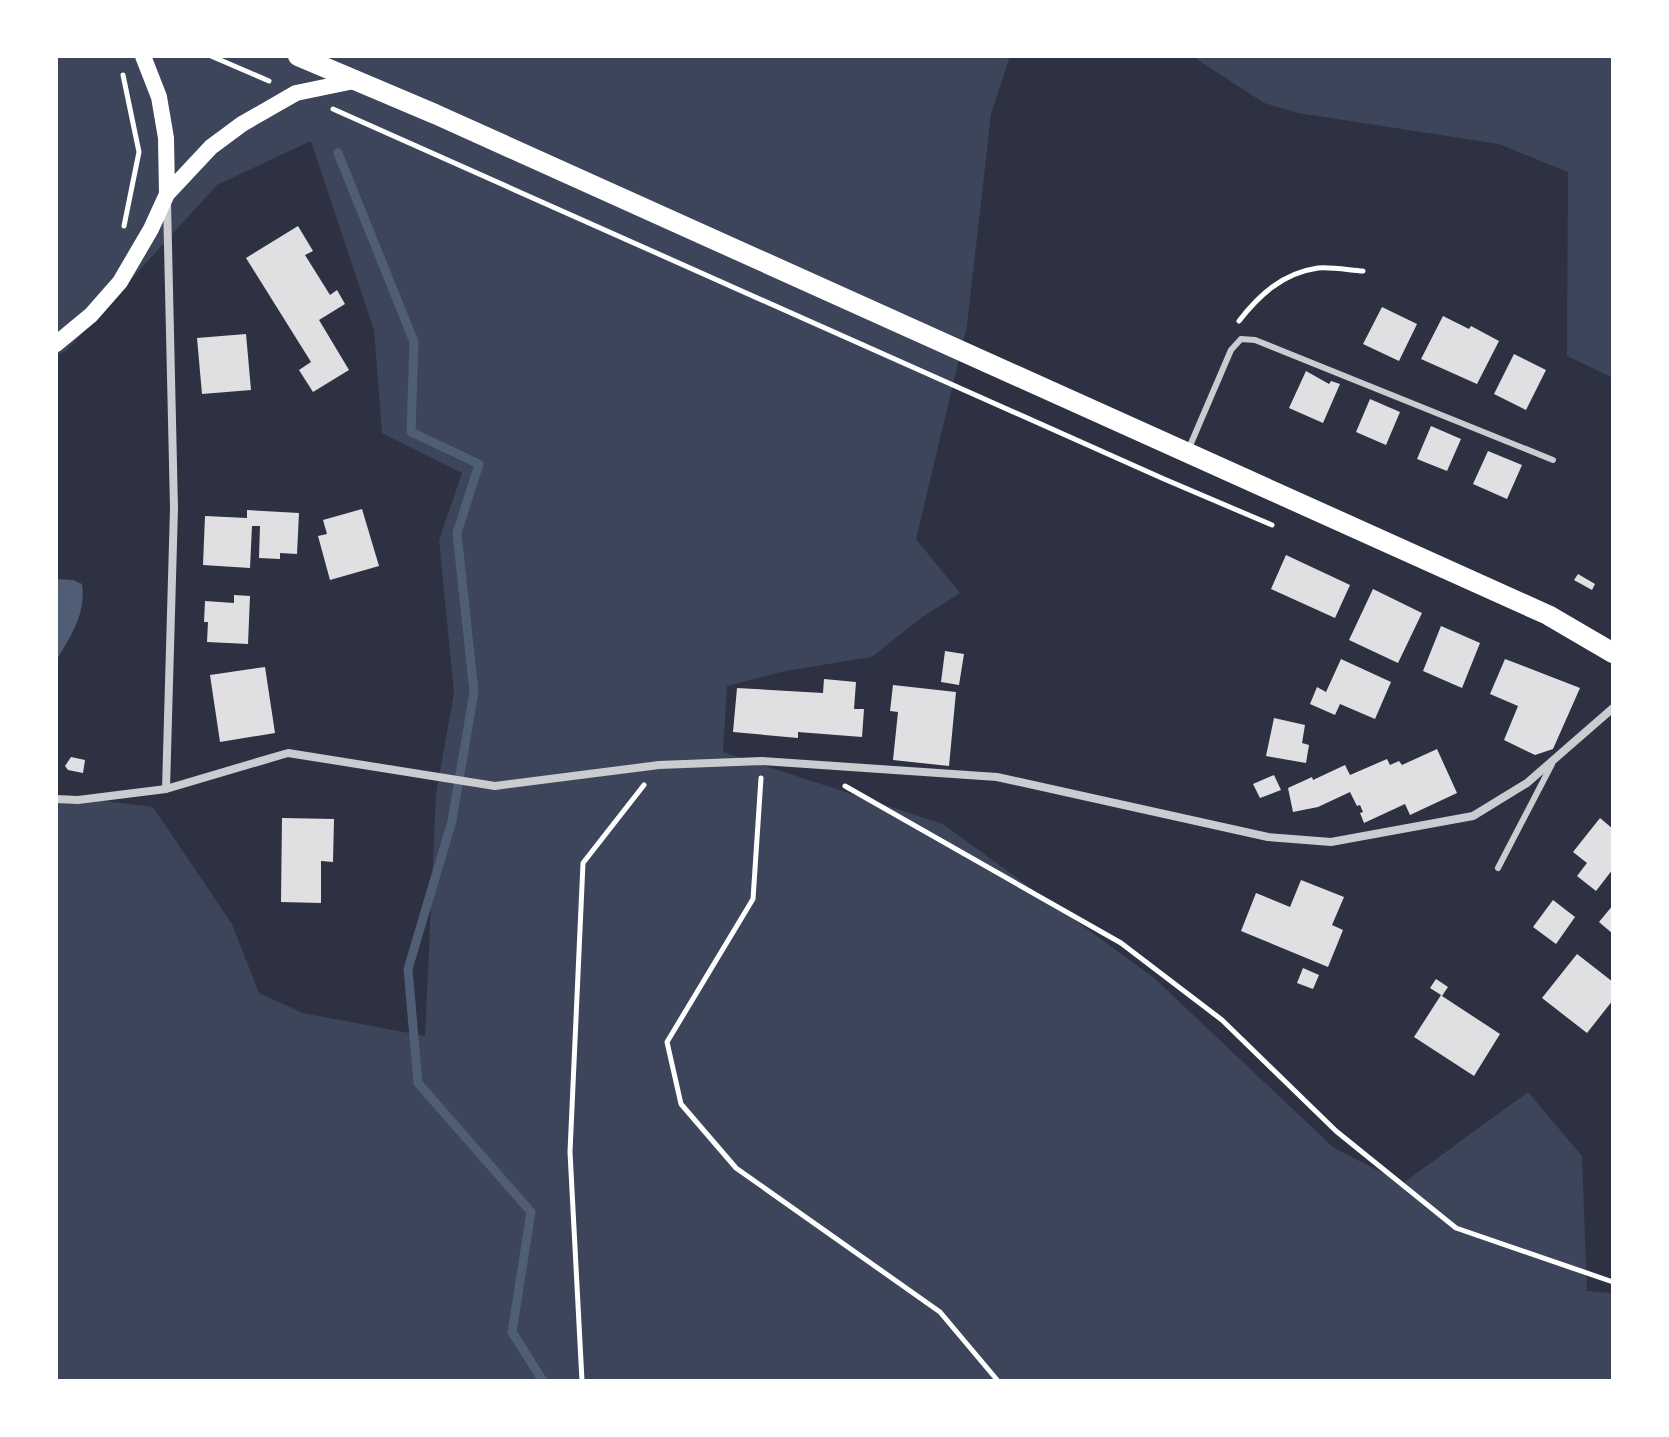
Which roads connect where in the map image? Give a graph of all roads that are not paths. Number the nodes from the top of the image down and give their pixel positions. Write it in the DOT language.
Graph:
graph roads {
  1 [pos="143,56"];
  2 [pos="298,56"];
  3 [pos="354,81"];
  4 [pos="167,194"];
  5 [pos="56,344"];
  6 [pos="1187,454"];
  7 [pos="1553,460"];
  8 [pos="1613,653"];
  9 [pos="1613,708"];
  10 [pos="1556,757"];
  11 [pos="166,789"];
  12 [pos="56,799"];
  13 [pos="1498,868"];
  1 -- 4 [label="main road"];
  2 -- 3 [label="main road"];
  3 -- 4 [label="main road"];
  3 -- 6 [label="main road"];
  4 -- 5 [label="main road"];
  4 -- 11 [label="street"];
  6 -- 7 [label="lane"];
  6 -- 8 [label="main road"];
  9 -- 10 [label="street"];
  10 -- 11 [label="street"];
  10 -- 13 [label="lane"];
  11 -- 12 [label="street"];
}
